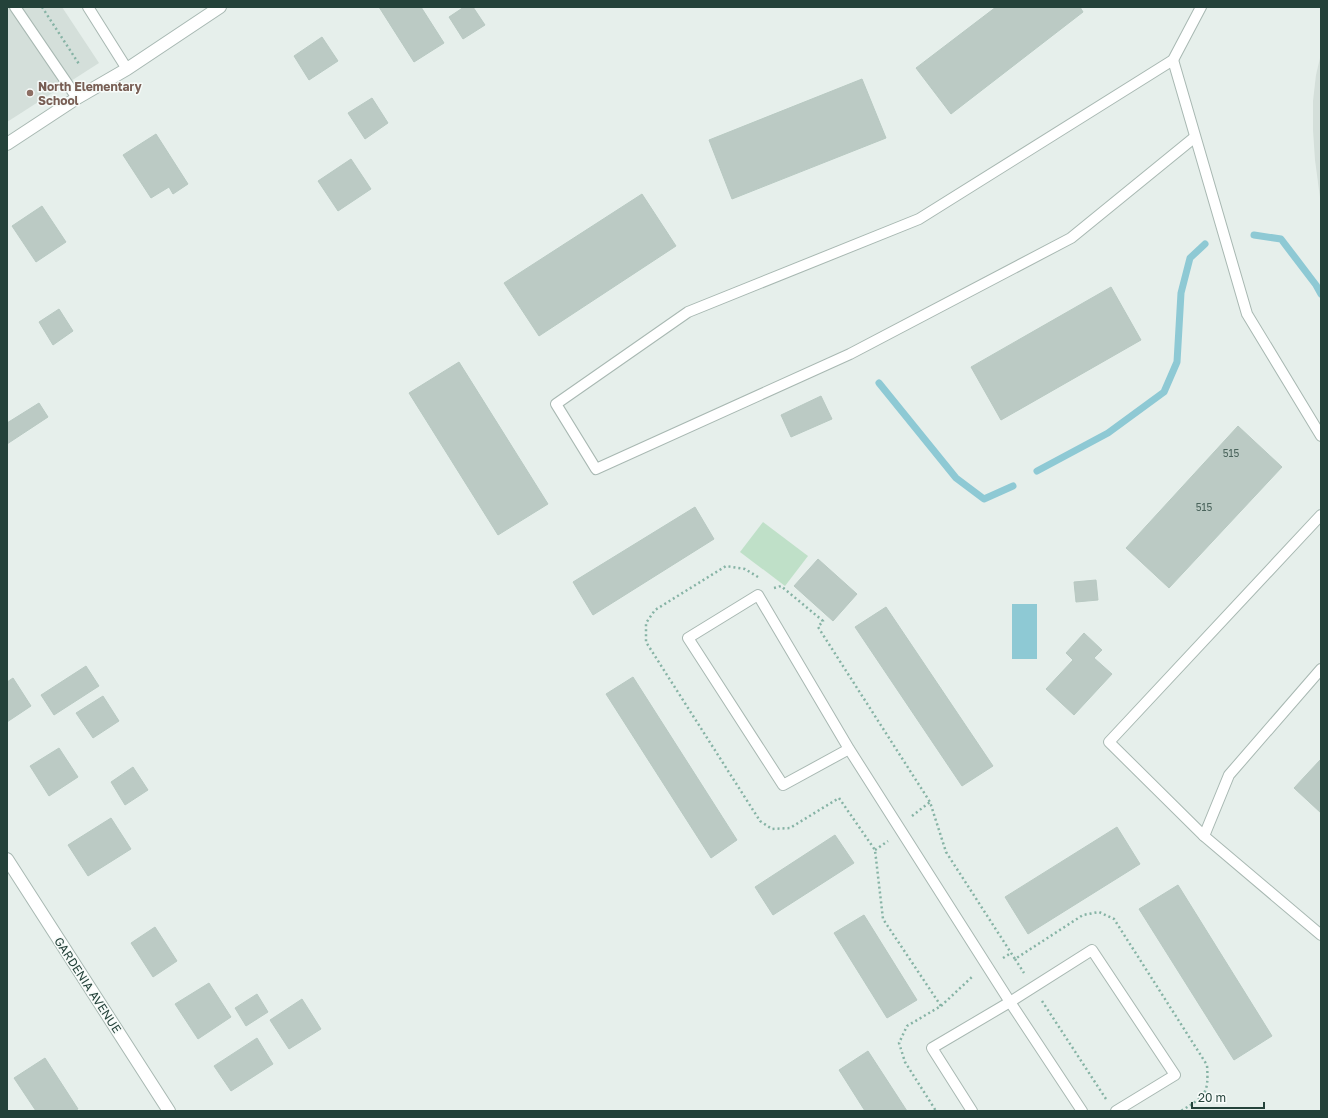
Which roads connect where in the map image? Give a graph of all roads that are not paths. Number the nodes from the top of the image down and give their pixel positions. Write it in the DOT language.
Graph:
graph roads {
  1 [pos="15,7"];
  2 [pos="88,7"];
  3 [pos="220,7"];
  4 [pos="1201,7"];
  5 [pos="1173,60"];
  6 [pos="127,69"];
  7 [pos="77,98"];
  8 [pos="1195,137"];
  9 [pos="7,144"];
  10 [pos="1321,436"];
  11 [pos="1321,515"];
  12 [pos="1321,669"];
  13 [pos="849,749"];
  14 [pos="1204,836"];
  15 [pos="7,859"];
  16 [pos="1321,935"];
  17 [pos="1010,1002"];
  18 [pos="1113,1108"];
  19 [pos="169,1111"];
  20 [pos="972,1111"];
  21 [pos="1082,1111"];
  1 -- 7 [label="lane"];
  2 -- 6 [label="lane"];
  3 -- 6 [label="street"];
  4 -- 5 [label="lane"];
  5 -- 8 [label="lane"];
  5 -- 8 [label="lane"];
  6 -- 7 [label="street"];
  7 -- 9 [label="street"];
  8 -- 10 [label="lane"];
  11 -- 14 [label="lane"];
  12 -- 14 [label="lane"];
  13 -- 13 [label="lane"];
  13 -- 17 [label="lane"];
  14 -- 16 [label="lane"];
  15 -- 19 [label="street, GARDENIA AVENUE"];
  17 -- 18 [label="lane"];
  17 -- 20 [label="lane"];
  17 -- 21 [label="lane"];
}
